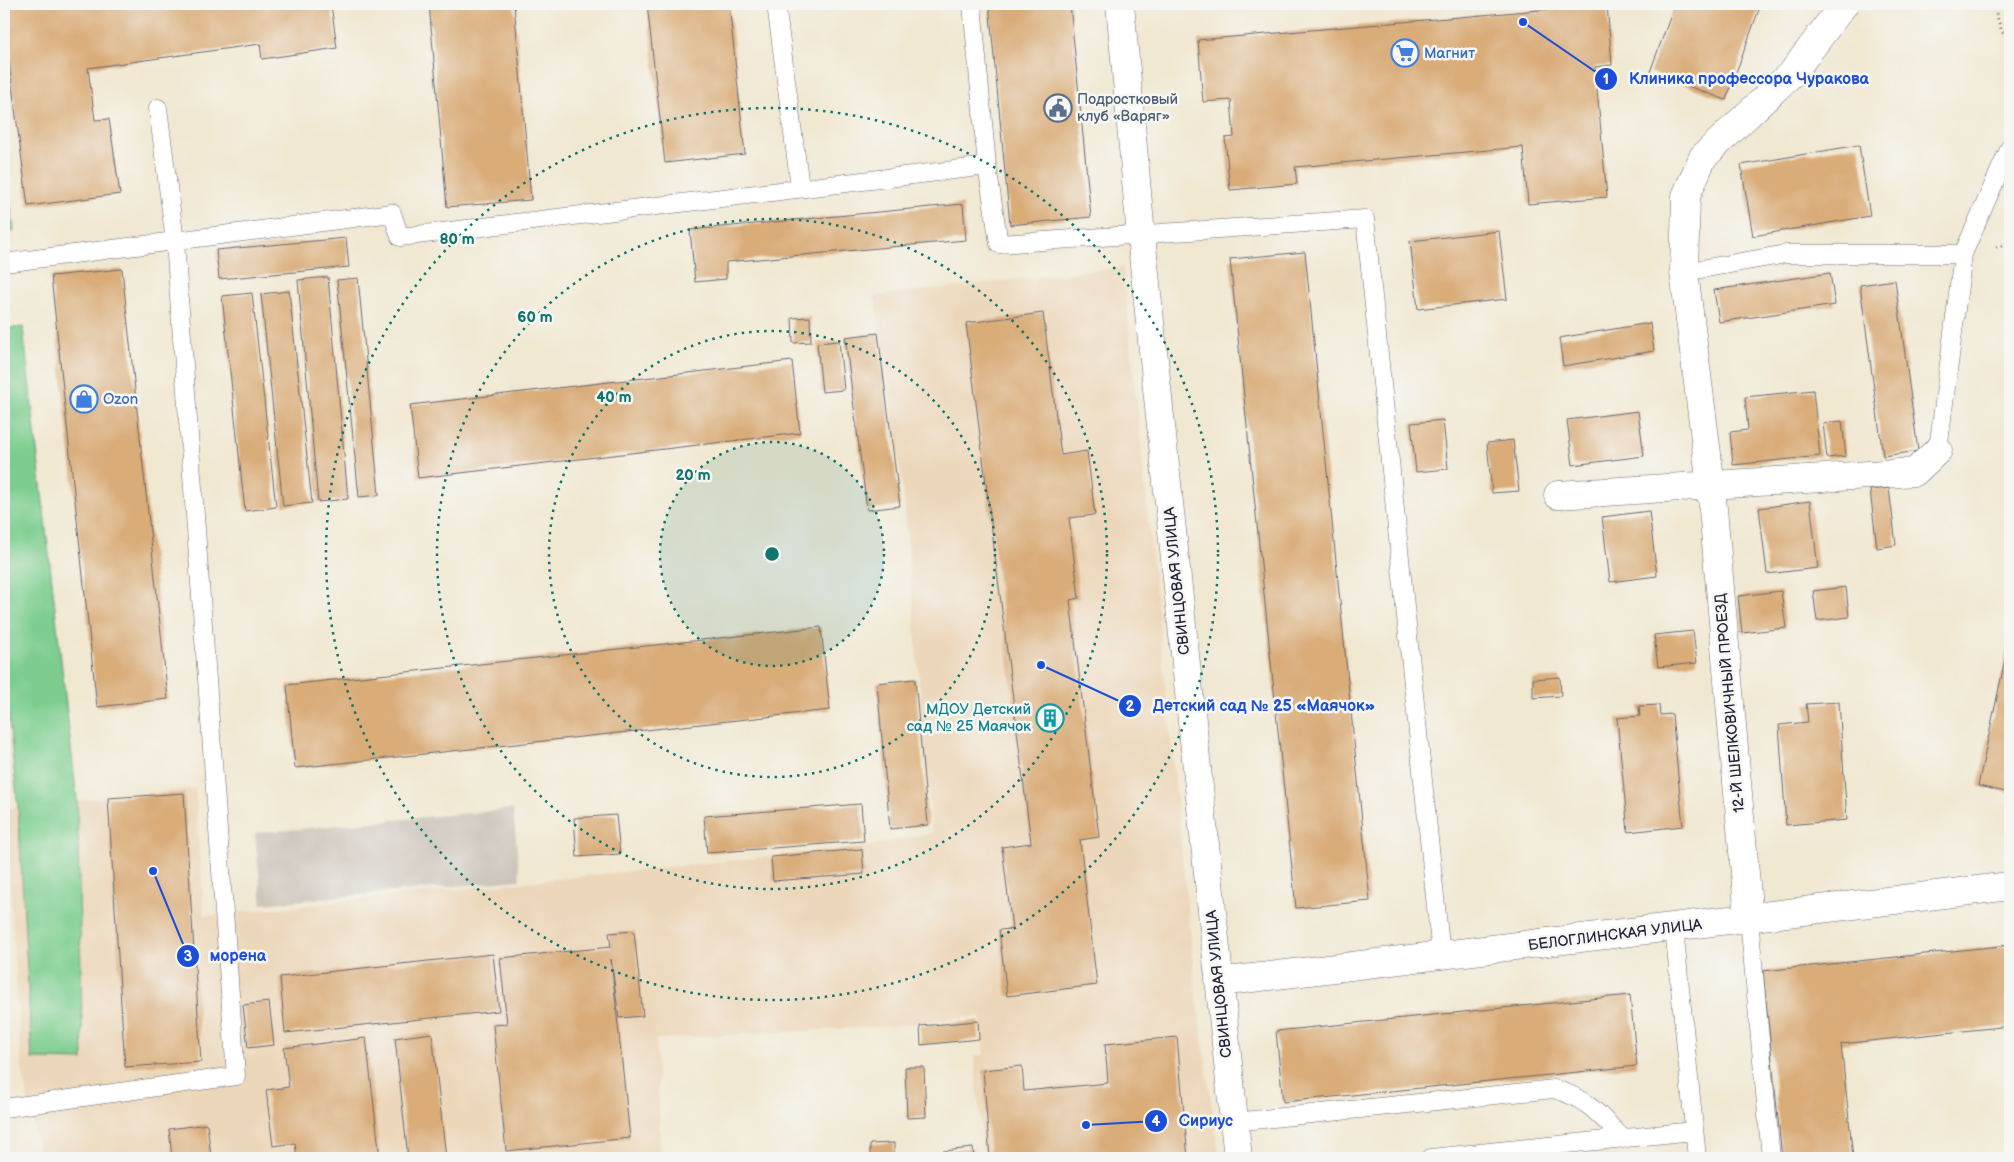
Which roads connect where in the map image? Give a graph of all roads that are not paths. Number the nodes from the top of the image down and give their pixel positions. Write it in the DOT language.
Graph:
graph roads {
  1 [pos="776,4"];
  2 [pos="972,4"];
  3 [pos="1120,4"];
  4 [pos="1844,4"];
  5 [pos="158,108"];
  6 [pos="2010,147"];
  7 [pos="987,166"];
  8 [pos="800,187"];
  9 [pos="1141,236"];
  10 [pos="175,242"];
  11 [pos="1963,254"];
  12 [pos="4,263"];
  13 [pos="1684,272"];
  14 [pos="1938,450"];
  15 [pos="1711,486"];
  16 [pos="1558,496"];
  17 [pos="2010,886"];
  18 [pos="1749,919"];
  19 [pos="1674,928"];
  20 [pos="1442,955"];
  21 [pos="1219,982"];
  22 [pos="4,1108"];
  23 [pos="1234,1122"];
  24 [pos="1694,1131"];
  25 [pos="1623,1139"];
  26 [pos="1238,1158"];
  27 [pos="1431,1158"];
  28 [pos="1697,1158"];
  29 [pos="1771,1158"];
  1 -- 8 [label="lane"];
  2 -- 7 [label="lane"];
  3 -- 9 [label="street, СВИНЦОВАЯ УЛИЦА"];
  4 -- 13 [label="street, 12-Й ШЕЛКОВИЧНЫЙ ПРОЕЗД"];
  5 -- 10 [label="lane"];
  6 -- 11 [label="lane"];
  7 -- 8 [label="lane"];
  7 -- 9 [label="lane"];
  8 -- 10 [label="lane"];
  9 -- 20 [label="lane"];
  9 -- 21 [label="street, СВИНЦОВАЯ УЛИЦА"];
  10 -- 12 [label="lane"];
  10 -- 22 [label="lane"];
  11 -- 13 [label="lane"];
  11 -- 14 [label="lane"];
  13 -- 15 [label="street, 12-Й ШЕЛКОВИЧНЫЙ ПРОЕЗД"];
  14 -- 15 [label="street"];
  15 -- 16 [label="street"];
  15 -- 18 [label="street, 12-Й ШЕЛКОВИЧНЫЙ ПРОЕЗД"];
  17 -- 18 [label="street, БЕЛОГЛИНСКАЯ УЛИЦА"];
  18 -- 19 [label="street, БЕЛОГЛИНСКАЯ УЛИЦА"];
  18 -- 29 [label="lane"];
  19 -- 20 [label="street, БЕЛОГЛИНСКАЯ УЛИЦА"];
  19 -- 24 [label="lane"];
  20 -- 21 [label="street, БЕЛОГЛИНСКАЯ УЛИЦА"];
  21 -- 23 [label="street, СВИНЦОВАЯ УЛИЦА"];
  23 -- 25 [label="lane"];
  23 -- 26 [label="street, СВИНЦОВАЯ УЛИЦА"];
  24 -- 25 [label="lane"];
  24 -- 28 [label="lane"];
  25 -- 27 [label="lane"];
}
